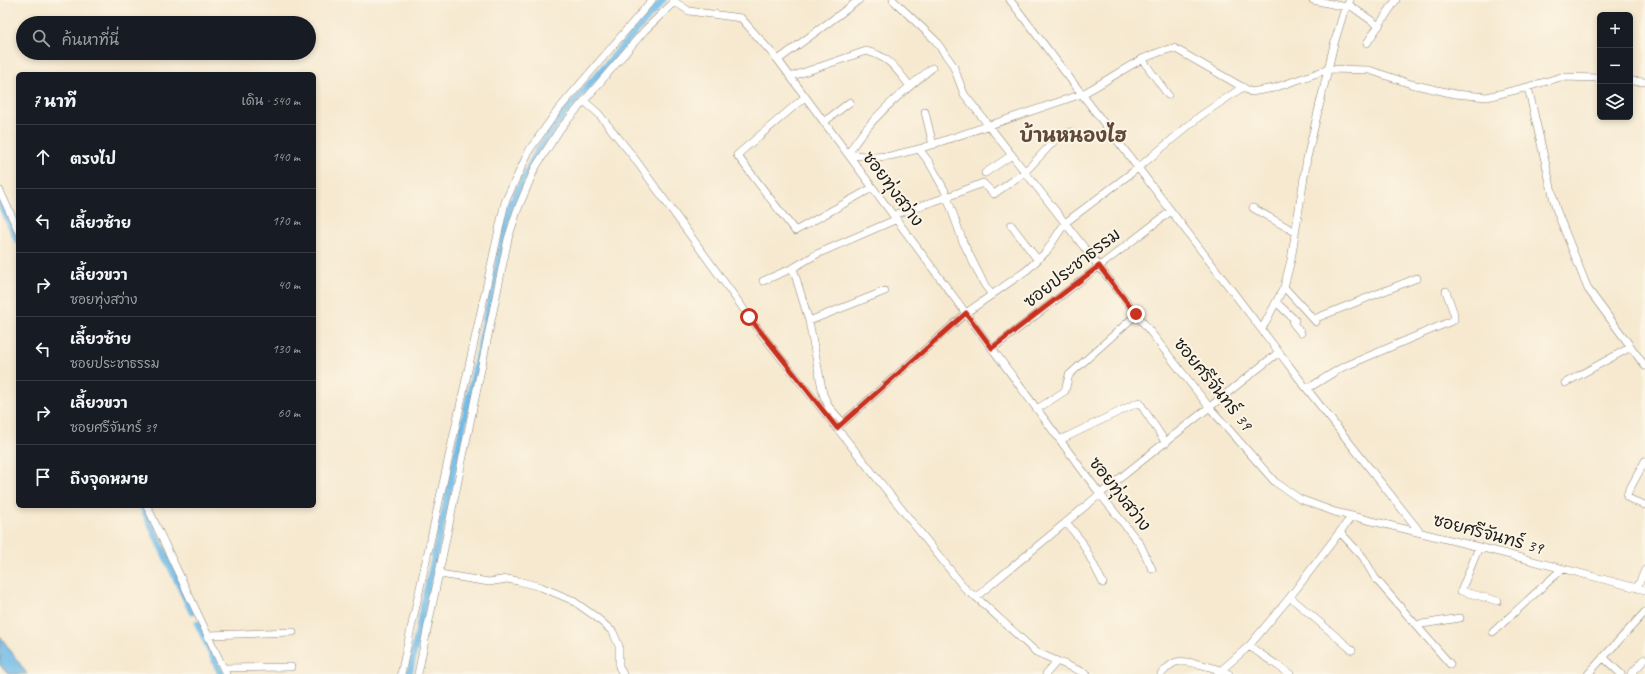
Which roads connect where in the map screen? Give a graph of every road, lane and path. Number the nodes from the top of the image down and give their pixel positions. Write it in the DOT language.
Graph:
graph roads {
  1 [pos="652,0"];
  2 [pos="859,0"];
  3 [pos="893,0"];
  4 [pos="1010,0"];
  5 [pos="1313,0"];
  6 [pos="1396,0"];
  7 [pos="673,1"];
  8 [pos="1348,4"];
  9 [pos="1379,26"];
  10 [pos="1367,43"];
  11 [pos="1142,59"];
  12 [pos="778,60"];
  13 [pos="932,68"];
  14 [pos="1329,69"];
  15 [pos="790,77"];
  16 [pos="1597,78"];
  17 [pos="1633,81"];
  18 [pos="1645,82"];
  19 [pos="910,86"];
  20 [pos="1243,87"];
  21 [pos="1520,89"];
  22 [pos="1082,94"];
  23 [pos="1168,95"];
  24 [pos="805,97"];
  25 [pos="584,101"];
  26 [pos="850,102"];
  27 [pos="925,112"];
  28 [pos="824,122"];
  29 [pos="988,125"];
  30 [pos="1070,132"];
  31 [pos="933,145"];
  32 [pos="919,149"];
  33 [pos="848,154"];
  34 [pos="1012,155"];
  35 [pos="1138,168"];
  36 [pos="1025,172"];
  37 [pos="985,173"];
  38 [pos="872,188"];
  39 [pos="0,191"];
  40 [pos="947,197"];
  41 [pos="1253,208"];
  42 [pos="1171,211"];
  43 [pos="895,217"];
  44 [pos="1065,223"];
  45 [pos="1011,225"];
  46 [pos="16,226"];
  47 [pos="1295,232"];
  48 [pos="1037,259"];
  49 [pos="1099,266"];
  50 [pos="793,268"];
  51 [pos="1417,278"];
  52 [pos="763,281"];
  53 [pos="1284,287"];
  54 [pos="884,291"];
  55 [pos="1446,291"];
  56 [pos="992,295"];
  57 [pos="1276,302"];
  58 [pos="966,313"];
  59 [pos="1136,314"];
  60 [pos="809,321"];
  61 [pos="1262,329"];
  62 [pos="1301,333"];
  63 [pos="1631,347"];
  64 [pos="992,348"];
  65 [pos="1280,352"];
  66 [pos="1645,366"];
  67 [pos="1565,383"];
  68 [pos="1307,389"];
  69 [pos="1210,408"];
  70 [pos="1037,409"];
  71 [pos="840,426"];
  72 [pos="1060,440"];
  73 [pos="1166,443"];
  74 [pos="1645,461"];
  75 [pos="1100,494"];
  76 [pos="1645,505"];
  77 [pos="148,508"];
  78 [pos="1352,516"];
  79 [pos="1066,522"];
  80 [pos="1340,532"];
  81 [pos="1420,532"];
  82 [pos="1479,547"];
  83 [pos="1152,569"];
  84 [pos="1562,570"];
  85 [pos="1645,570"];
  86 [pos="440,574"];
  87 [pos="1103,583"];
  88 [pos="1637,588"];
  89 [pos="1645,590"];
  90 [pos="976,597"];
  91 [pos="1290,597"];
  92 [pos="1498,602"];
  93 [pos="1645,612"];
  94 [pos="1460,618"];
  95 [pos="1416,625"];
  96 [pos="293,632"];
  97 [pos="1493,632"];
  98 [pos="208,635"];
  99 [pos="1248,646"];
  100 [pos="1352,650"];
  101 [pos="1604,657"];
  102 [pos="1645,659"];
  103 [pos="1057,661"];
  104 [pos="1450,664"];
  105 [pos="291,667"];
  106 [pos="225,671"];
  107 [pos="1219,672"];
  108 [pos="401,674"];
  109 [pos="418,674"];
  110 [pos="623,674"];
  111 [pos="1046,674"];
  112 [pos="1088,674"];
  113 [pos="1161,674"];
  114 [pos="1229,674"];
  115 [pos="1290,674"];
  116 [pos="1588,674"];
  117 [pos="1621,674"];
  118 [pos="1631,674"];
  1 -- 108 [label="street"];
  2 -- 12 [label="street"];
  3 -- 29 [label="street, ซอยศรีจันทร์ 39"];
  4 -- 22 [label="street"];
  5 -- 8 [label="street"];
  6 -- 9 [label="street"];
  7 -- 12 [label="street, ซอยทุ่งสว่าง"];
  7 -- 25 [label="street"];
  8 -- 9 [label="street"];
  8 -- 14 [label="street"];
  9 -- 10 [label="street"];
  11 -- 20 [label="street"];
  11 -- 22 [label="street"];
  11 -- 23 [label="street"];
  12 -- 15 [label="street, ซอยทุ่งสว่าง"];
  13 -- 19 [label="street"];
  14 -- 20 [label="street"];
  14 -- 21 [label="street"];
  14 -- 47 [label="street"];
  15 -- 19 [label="street"];
  15 -- 24 [label="street, ซอยทุ่งสว่าง"];
  16 -- 21 [label="street"];
  17 -- 18 [label="street"];
  19 -- 33 [label="street"];
  20 -- 35 [label="street"];
  21 -- 63 [label="street"];
  22 -- 29 [label="street"];
  22 -- 35 [label="street"];
  24 -- 28 [label="street, ซอยทุ่งสว่าง"];
  24 -- 38 [label="street"];
  25 -- 71 [label="street"];
  25 -- 86 [label="street"];
  26 -- 28 [label="street"];
  27 -- 31 [label="street"];
  28 -- 33 [label="street, ซอยทุ่งสว่าง"];
  29 -- 31 [label="street"];
  29 -- 34 [label="street, ซอยศรีจันทร์ 39"];
  30 -- 36 [label="street"];
  31 -- 32 [label="street"];
  32 -- 33 [label="street"];
  32 -- 40 [label="street"];
  33 -- 38 [label="street, ซอยทุ่งสว่าง"];
  34 -- 36 [label="street, ซอยศรีจันทร์ 39"];
  34 -- 37 [label="street"];
  35 -- 42 [label="street"];
  35 -- 44 [label="street"];
  36 -- 40 [label="street"];
  36 -- 44 [label="street, ซอยศรีจันทร์ 39"];
  38 -- 43 [label="street, ซอยทุ่งสว่าง"];
  39 -- 46 [label="street"];
  40 -- 43 [label="street"];
  40 -- 56 [label="street"];
  41 -- 47 [label="street"];
  42 -- 49 [label="street, ซอยประชาธรรม"];
  42 -- 61 [label="street"];
  43 -- 50 [label="street"];
  43 -- 58 [label="street, ซอยทุ่งสว่าง"];
  44 -- 48 [label="street"];
  44 -- 49 [label="street, ซอยศรีจันทร์ 39"];
  45 -- 48 [label="street"];
  47 -- 53 [label="street"];
  48 -- 56 [label="street"];
  49 -- 59 [label="street, ซอยศรีจันทร์ 39"];
  49 -- 64 [label="street, ซอยประชาธรรม"];
  50 -- 52 [label="street"];
  50 -- 60 [label="street"];
  51 -- 53 [label="street"];
  53 -- 57 [label="street"];
  54 -- 60 [label="street"];
  55 -- 68 [label="street"];
  56 -- 58 [label="street"];
  57 -- 61 [label="street"];
  57 -- 62 [label="street"];
  58 -- 64 [label="street, ซอยทุ่งสว่าง"];
  58 -- 71 [label="street"];
  59 -- 69 [label="street, ซอยศรีจันทร์ 39"];
  59 -- 70 [label="street"];
  60 -- 71 [label="street"];
  61 -- 65 [label="street"];
  63 -- 66 [label="street"];
  63 -- 67 [label="street"];
  64 -- 70 [label="street, ซอยทุ่งสว่าง"];
  65 -- 68 [label="street"];
  65 -- 69 [label="street"];
  68 -- 81 [label="street"];
  69 -- 73 [label="street"];
  69 -- 78 [label="street, ซอยศรีจันทร์ 39"];
  70 -- 72 [label="street, ซอยทุ่งสว่าง"];
  71 -- 90 [label="street"];
  72 -- 73 [label="street"];
  72 -- 75 [label="street, ซอยทุ่งสว่าง"];
  73 -- 75 [label="street"];
  74 -- 76 [label="street"];
  75 -- 79 [label="street"];
  75 -- 83 [label="street, ซอยทุ่งสว่าง"];
  77 -- 98 [label="street"];
  78 -- 80 [label="street"];
  78 -- 81 [label="street, ซอยศรีจันทร์ 39"];
  79 -- 87 [label="street"];
  79 -- 90 [label="street"];
  80 -- 91 [label="street"];
  80 -- 95 [label="street"];
  81 -- 82 [label="street, ซอยศรีจันทร์ 39"];
  82 -- 84 [label="street, ซอยศรีจันทร์ 39"];
  82 -- 92 [label="street"];
  84 -- 88 [label="street, ซอยศรีจันทร์ 39"];
  84 -- 97 [label="street"];
  85 -- 88 [label="street"];
  86 -- 109 [label="street"];
  86 -- 110 [label="street"];
  88 -- 89 [label="street, ซอยศรีจันทร์ 39"];
  90 -- 103 [label="street"];
  91 -- 99 [label="street"];
  91 -- 100 [label="street"];
  93 -- 101 [label="street"];
  94 -- 95 [label="street"];
  95 -- 104 [label="street"];
  96 -- 98 [label="street"];
  98 -- 106 [label="street"];
  99 -- 107 [label="street"];
  99 -- 115 [label="street"];
  101 -- 116 [label="street"];
  101 -- 117 [label="street"];
  102 -- 118 [label="street"];
  103 -- 111 [label="street"];
  103 -- 112 [label="street"];
  105 -- 106 [label="street"];
  107 -- 113 [label="street"];
  107 -- 114 [label="street"];
}
